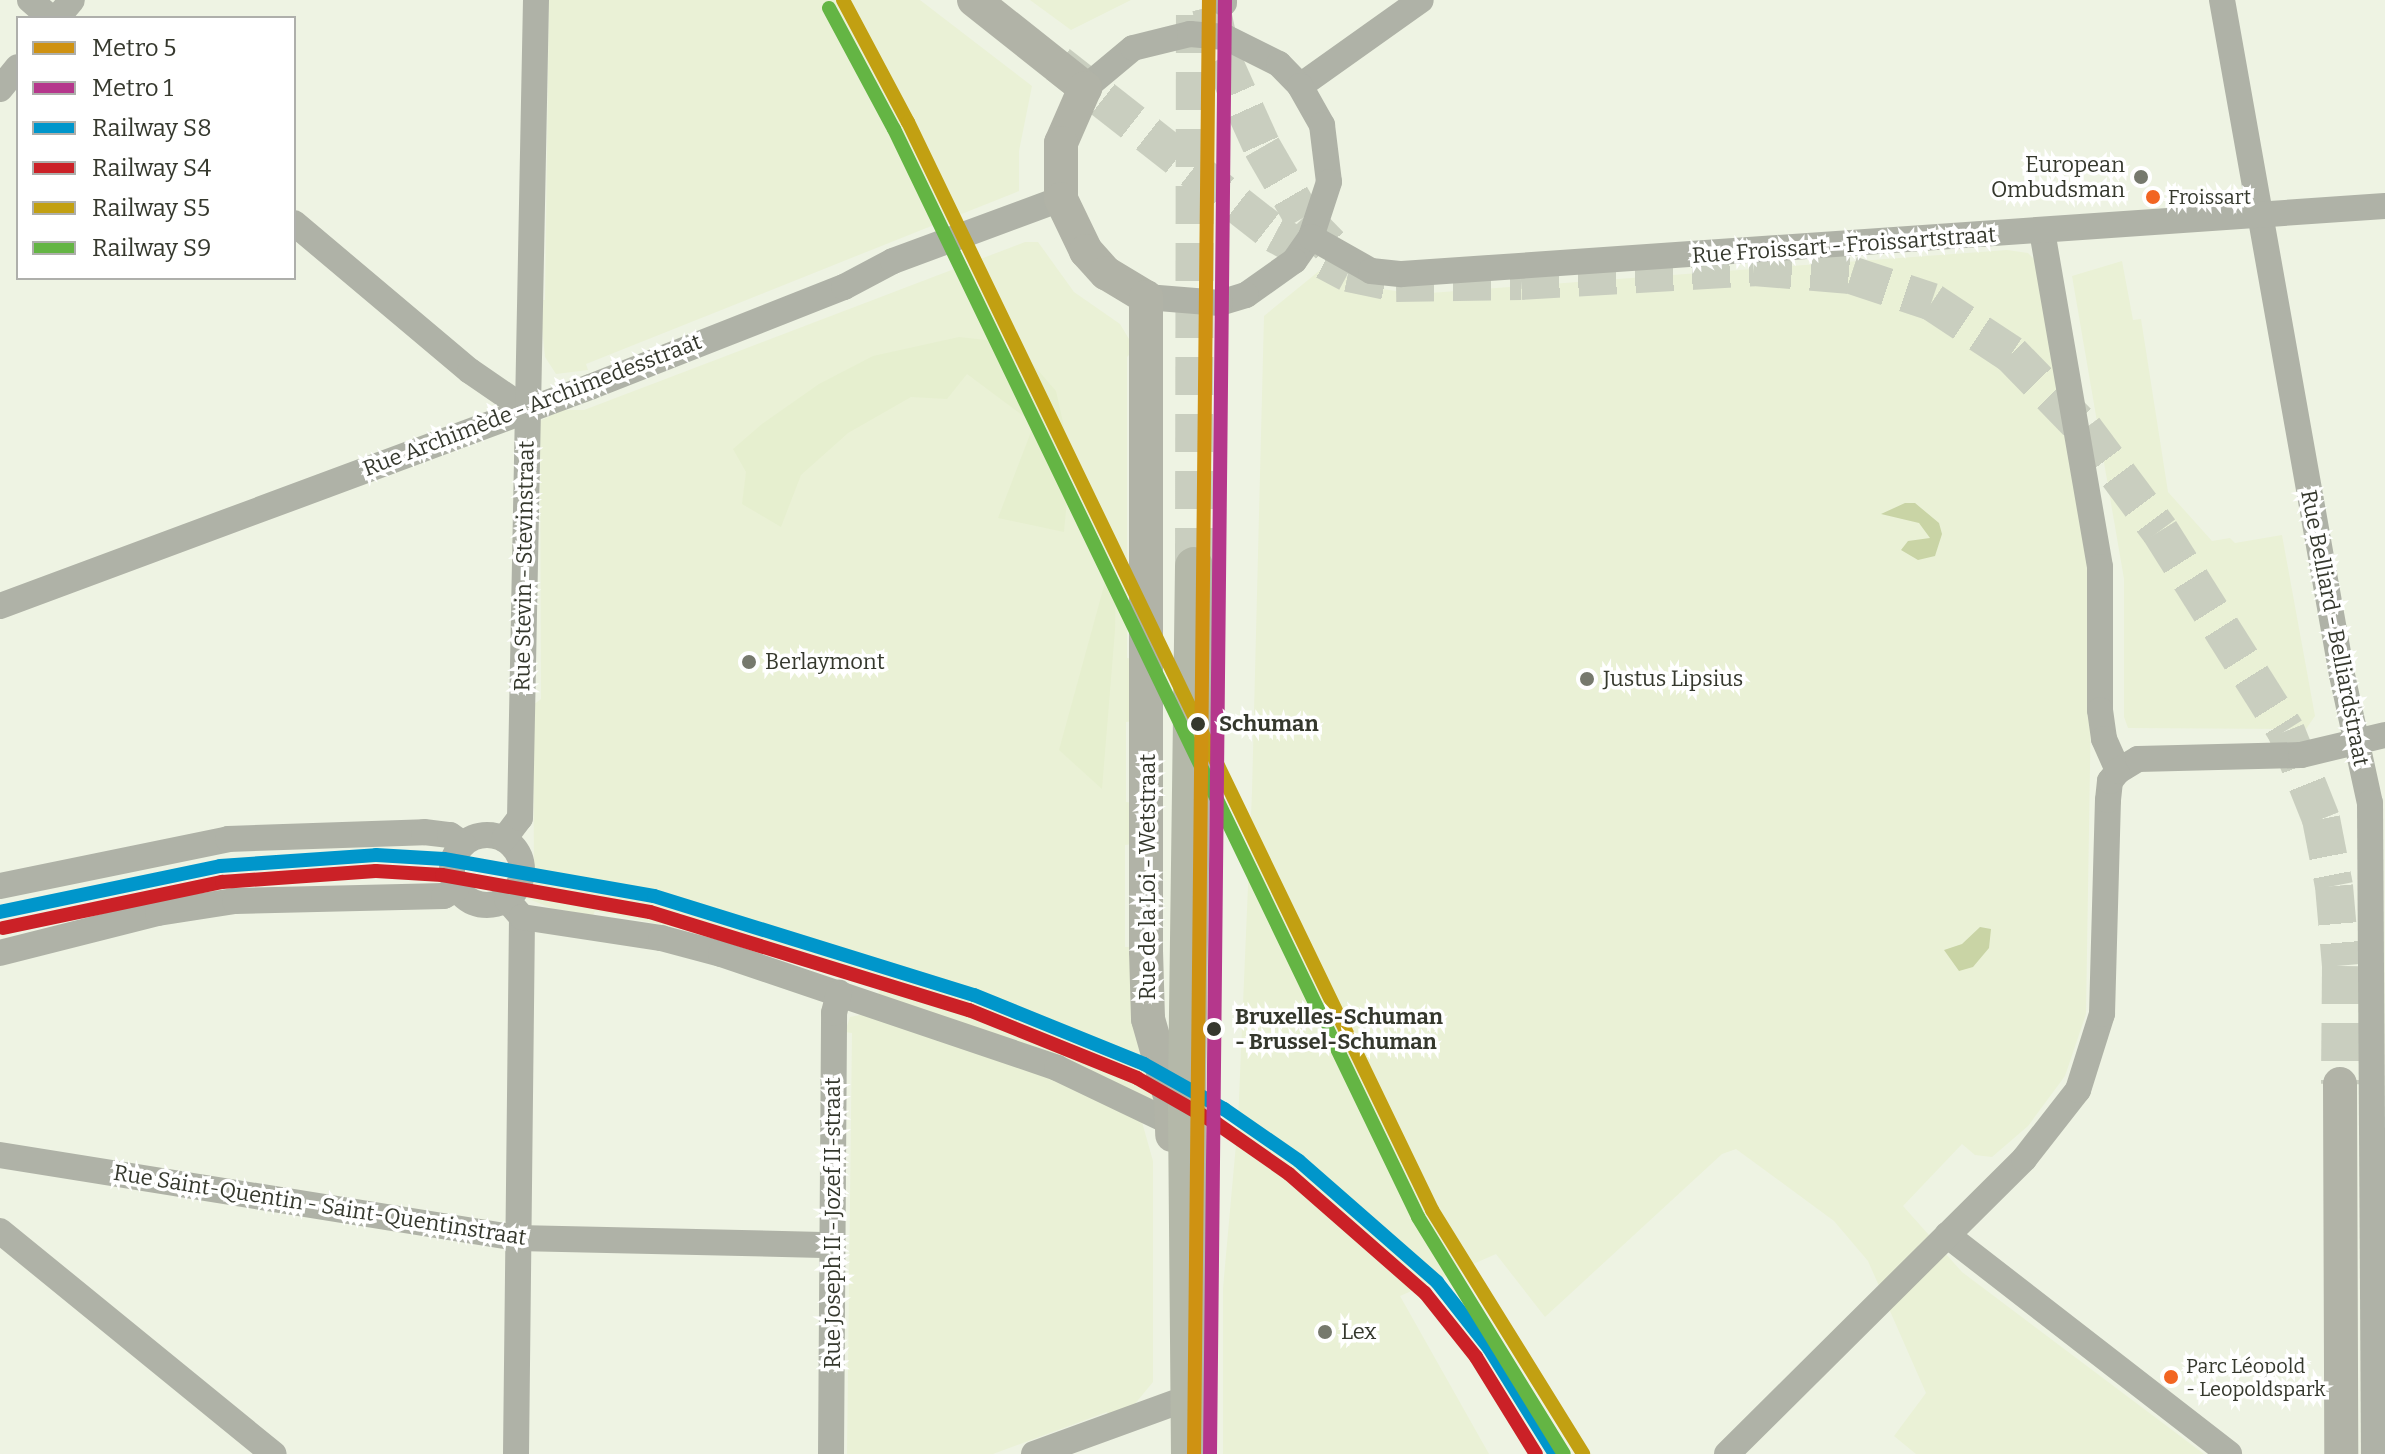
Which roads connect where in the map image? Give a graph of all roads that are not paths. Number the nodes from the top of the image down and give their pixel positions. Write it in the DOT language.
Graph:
graph roads {
  1 [pos="30,0"];
  2 [pos="72,0"];
  3 [pos="536,0"];
  4 [pos="974,0"];
  5 [pos="1421,0"];
  6 [pos="2228,1"];
  7 [pos="49,16"];
  8 [pos="59,16"];
  9 [pos="16,69"];
  10 [pos="1300,86"];
  11 [pos="1085,88"];
  12 [pos="0,89"];
  13 [pos="1061,199"];
  14 [pos="2385,206"];
  15 [pos="2259,215"];
  16 [pos="296,225"];
  17 [pos="2042,231"];
  18 [pos="1311,237"];
  19 [pos="1146,297"];
  20 [pos="524,408"];
  21 [pos="1194,566"];
  22 [pos="0,606"];
  23 [pos="2385,735"];
  24 [pos="2357,745"];
  25 [pos="2118,771"];
  26 [pos="504,839"];
  27 [pos="463,844"];
  28 [pos="0,886"];
  29 [pos="456,889"];
  30 [pos="514,908"];
  31 [pos="0,953"];
  32 [pos="839,993"];
  33 [pos="2340,1084"];
  34 [pos="1172,1123"];
  35 [pos="0,1155"];
  36 [pos="0,1231"];
  37 [pos="1947,1235"];
  38 [pos="517,1238"];
  39 [pos="833,1245"];
  40 [pos="1174,1403"];
  41 [pos="273,1454"];
  42 [pos="516,1454"];
  43 [pos="831,1454"];
  44 [pos="1034,1454"];
  45 [pos="1174,1454"];
  46 [pos="1190,1454"];
  47 [pos="1727,1454"];
  48 [pos="2229,1454"];
  49 [pos="2341,1454"];
  50 [pos="2374,1454"];
  1 -- 7 [label="street"];
  2 -- 8 [label="street"];
  3 -- 20 [label="street, Rue Stevin - Stevinstraat"];
  4 -- 11 [label="main road"];
  5 -- 10 [label="street"];
  6 -- 15 [label="street, Rue Belliard - Belliardstraat"];
  9 -- 12 [label="street"];
  10 -- 11 [label="street"];
  10 -- 18 [label="street"];
  11 -- 13 [label="main road"];
  13 -- 19 [label="main road"];
  13 -- 20 [label="street, Rue Archimède - Archimedesstraat"];
  14 -- 15 [label="street, Rue Froissart - Froissartstraat"];
  15 -- 17 [label="street, Rue Froissart - Froissartstraat"];
  15 -- 24 [label="street, Rue Belliard - Belliardstraat"];
  16 -- 20 [label="street"];
  17 -- 18 [label="street, Rue Froissart - Froissartstraat"];
  17 -- 25 [label="street"];
  18 -- 19 [label="street"];
  19 -- 34 [label="main road, Rue de la Loi - Wetstraat"];
  20 -- 22 [label="street, Rue Archimède - Archimedesstraat"];
  20 -- 26 [label="street, Rue Stevin - Stevinstraat"];
  21 -- 46 [label="highway"];
  23 -- 24 [label="street"];
  24 -- 25 [label="street"];
  24 -- 50 [label="street, Rue Belliard - Belliardstraat"];
  25 -- 37 [label="street"];
  26 -- 27 [label="street"];
  26 -- 30 [label="street"];
  27 -- 28 [label="street"];
  27 -- 29 [label="street"];
  29 -- 30 [label="street"];
  29 -- 31 [label="street"];
  30 -- 32 [label="street"];
  30 -- 38 [label="street"];
  32 -- 34 [label="street"];
  32 -- 39 [label="street, Rue Joseph II - Jozef II-straat"];
  33 -- 49 [label="main road"];
  34 -- 40 [label="main road, Rue de la Loi - Wetstraat"];
  35 -- 38 [label="street, Rue Saint-Quentin - Saint-Quentinstraat"];
  36 -- 41 [label="street"];
  37 -- 47 [label="street"];
  37 -- 48 [label="street"];
  38 -- 39 [label="street, Rue Saint-Quentin - Saint-Quentinstraat"];
  38 -- 42 [label="street"];
  39 -- 43 [label="street, Rue Joseph II - Jozef II-straat"];
  40 -- 44 [label="street"];
  40 -- 45 [label="main road, Rue de la Loi - Wetstraat"];
}
